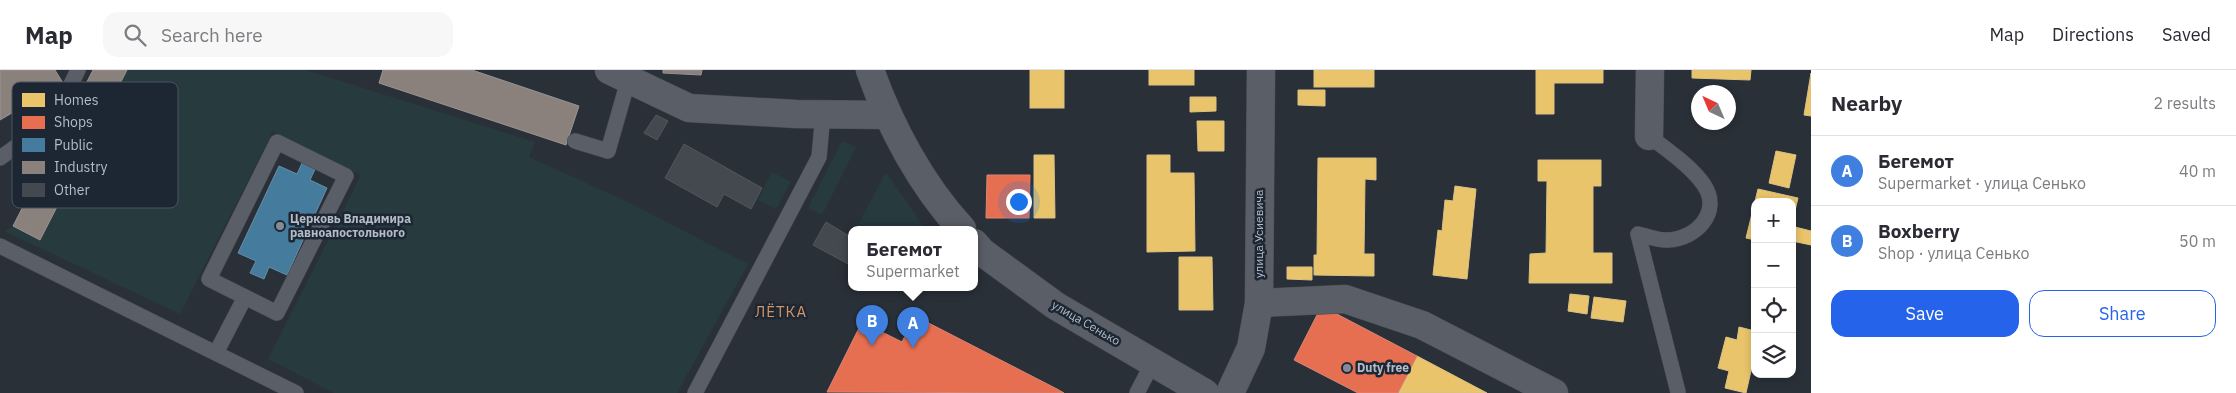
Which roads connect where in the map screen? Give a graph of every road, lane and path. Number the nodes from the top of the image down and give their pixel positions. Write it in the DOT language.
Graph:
graph roads {
  1 [pos="78,70"];
  2 [pos="870,70"];
  3 [pos="1261,70"];
  4 [pos="1650,70"];
  5 [pos="623,73"];
  6 [pos="72,82"];
  7 [pos="823,114"];
  8 [pos="888,115"];
  9 [pos="1649,136"];
  10 [pos="575,141"];
  11 [pos="12,149"];
  12 [pos="0,158"];
  13 [pos="959,226"];
  14 [pos="0,246"];
  15 [pos="978,248"];
  16 [pos="245,297"];
  17 [pos="1259,303"];
  18 [pos="216,353"];
  19 [pos="1153,362"];
  20 [pos="1200,392"];
  21 [pos="1678,392"];
  22 [pos="296,393"];
  23 [pos="695,393"];
  24 [pos="1137,393"];
  25 [pos="1230,393"];
  26 [pos="1554,393"];
  1 -- 6 [label="lane"];
  2 -- 8 [label="street"];
  3 -- 17 [label="street, улица Усиевича"];
  4 -- 9 [label="street"];
  5 -- 7 [label="street"];
  5 -- 10 [label="lane"];
  7 -- 8 [label="street"];
  7 -- 23 [label="lane"];
  8 -- 13 [label="street"];
  9 -- 21 [label="lane"];
  11 -- 12 [label="lane"];
  14 -- 18 [label="lane"];
  15 -- 19 [label="street, улица Сенько"];
  16 -- 16 [label="lane"];
  16 -- 18 [label="lane"];
  17 -- 25 [label="street, улица Усиевича"];
  17 -- 26 [label="street"];
  18 -- 22 [label="lane"];
  19 -- 20 [label="street, улица Сенько"];
  19 -- 24 [label="lane"];
}
